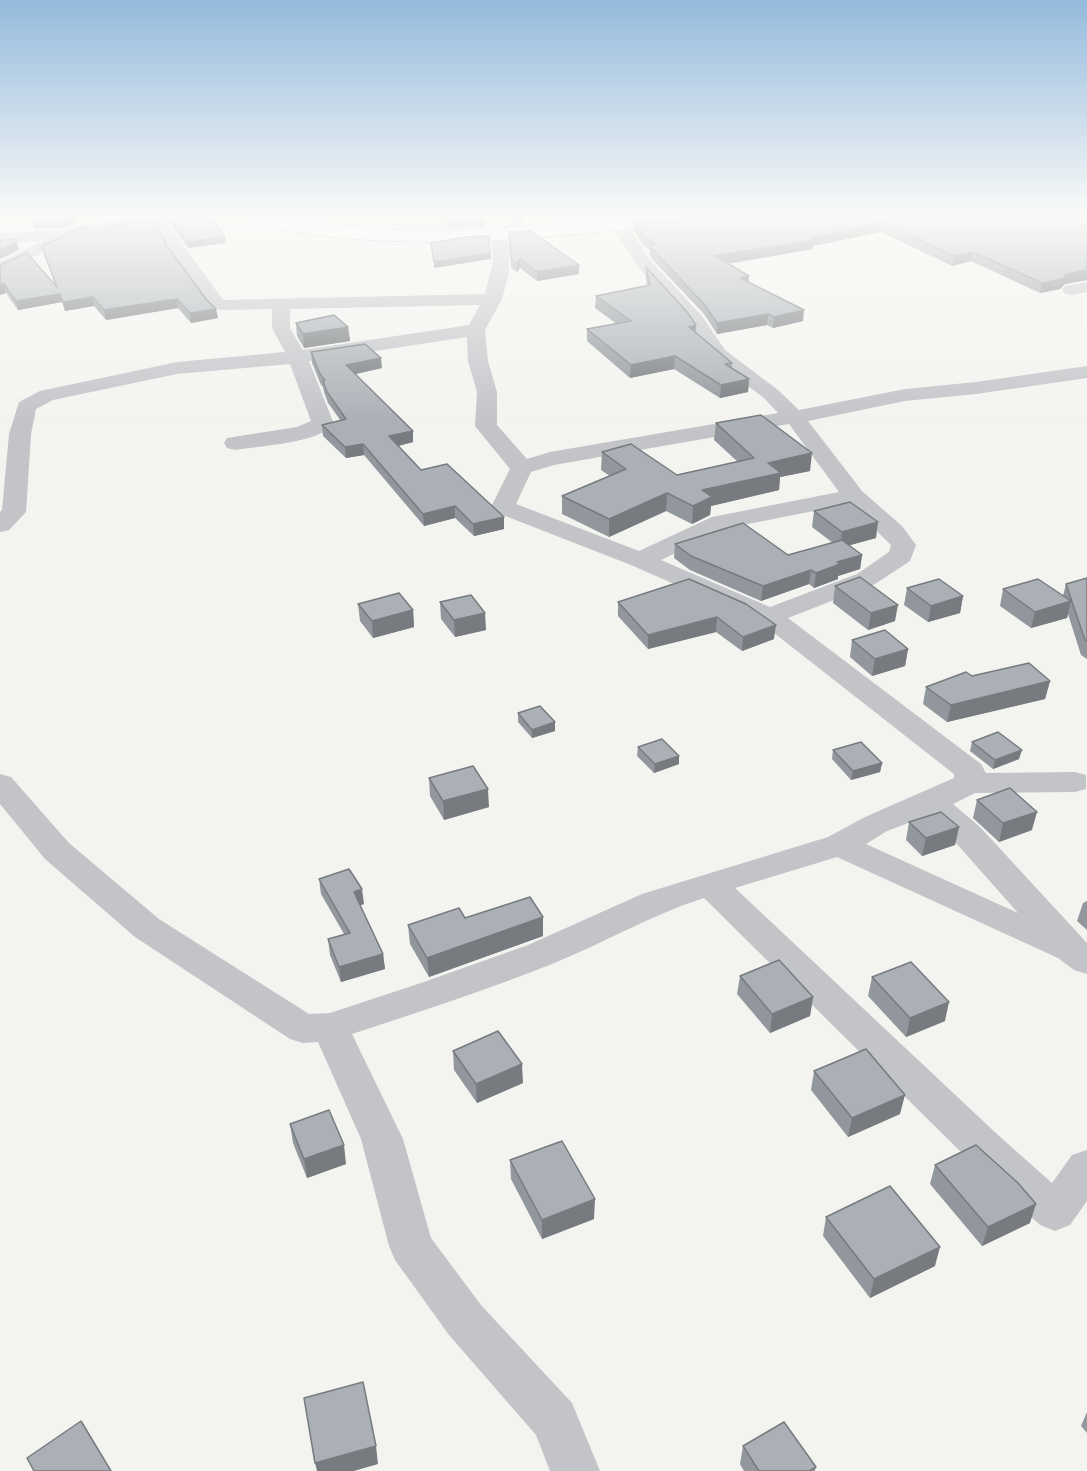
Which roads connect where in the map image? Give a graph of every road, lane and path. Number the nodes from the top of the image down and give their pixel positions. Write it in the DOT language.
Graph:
graph roads {
  1 [pos="202,285"];
  2 [pos="497,285"];
  3 [pos="663,285"];
  4 [pos="494,298"];
  5 [pos="281,305"];
  6 [pos="476,330"];
  7 [pos="297,357"];
  8 [pos="1087,372"];
  9 [pos="794,417"];
  10 [pos="235,442"];
  11 [pos="522,468"];
  12 [pos="854,496"];
  13 [pos="0,525"];
  14 [pos="640,560"];
  15 [pos="769,616"];
  16 [pos="1075,782"];
  17 [pos="970,783"];
  18 [pos="0,784"];
  19 [pos="931,802"];
  20 [pos="840,845"];
  21 [pos="710,884"];
  22 [pos="1080,956"];
  23 [pos="330,1027"];
  24 [pos="1087,1167"];
  25 [pos="575,1471"];
  1 -- 5 [label="street"];
  2 -- 4 [label="street"];
  3 -- 9 [label="street"];
  4 -- 5 [label="street"];
  4 -- 6 [label="street"];
  5 -- 7 [label="street"];
  6 -- 7 [label="street"];
  6 -- 11 [label="street"];
  7 -- 10 [label="street"];
  7 -- 13 [label="street"];
  8 -- 9 [label="street"];
  9 -- 11 [label="street"];
  9 -- 12 [label="street"];
  11 -- 14 [label="street"];
  12 -- 14 [label="street"];
  12 -- 15 [label="street"];
  14 -- 15 [label="street"];
  15 -- 17 [label="street"];
  16 -- 17 [label="street"];
  17 -- 19 [label="street"];
  18 -- 23 [label="street"];
  19 -- 20 [label="street"];
  19 -- 22 [label="street"];
  20 -- 21 [label="street"];
  20 -- 22 [label="street"];
  21 -- 23 [label="street"];
  21 -- 24 [label="street"];
  23 -- 25 [label="street"];
}
